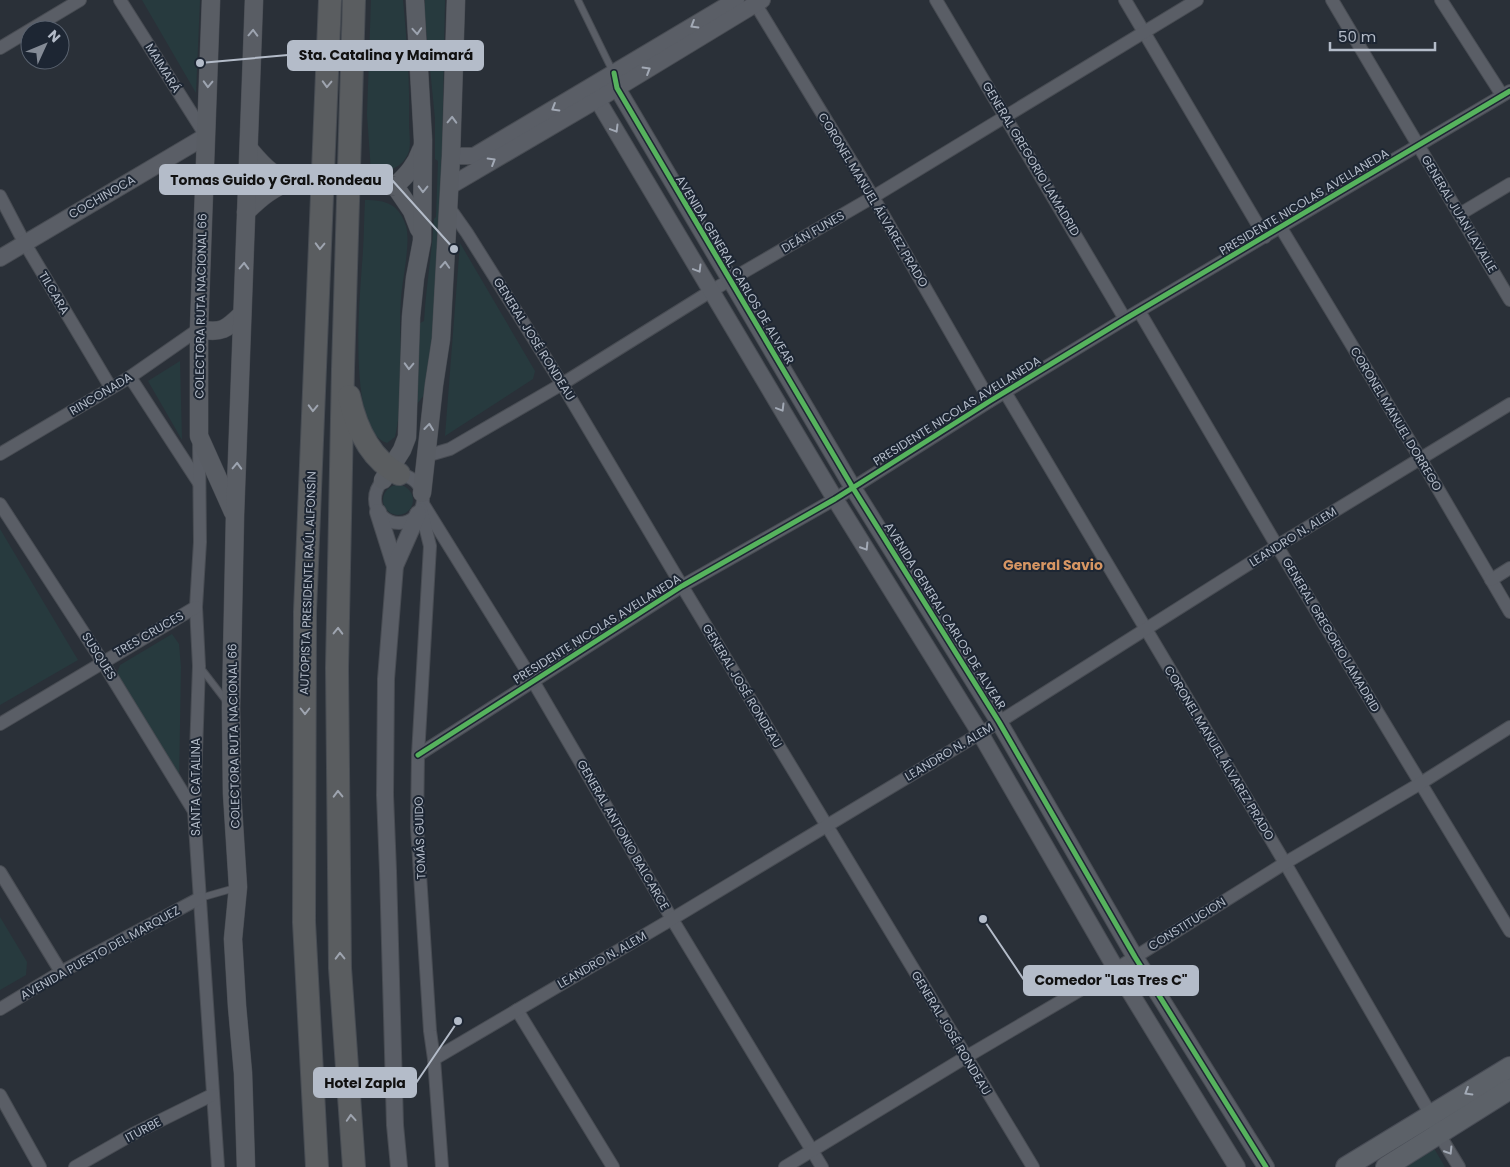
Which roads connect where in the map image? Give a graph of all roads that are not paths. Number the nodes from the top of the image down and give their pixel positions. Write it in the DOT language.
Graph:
graph roads {
  1 [pos="80,0"];
  2 [pos="120,0"];
  3 [pos="211,0"];
  4 [pos="254,0"];
  5 [pos="330,0"];
  6 [pos="354,0"];
  7 [pos="415,0"];
  8 [pos="456,0"];
  9 [pos="578,0"];
  10 [pos="736,0"];
  11 [pos="936,0"];
  12 [pos="1125,0"];
  13 [pos="1197,0"];
  14 [pos="1332,0"];
  15 [pos="1441,0"];
  16 [pos="757,1"];
  17 [pos="1145,32"];
  18 [pos="0,48"];
  19 [pos="615,81"];
  20 [pos="594,93"];
  21 [pos="1506,93"];
  22 [pos="1005,116"];
  23 [pos="206,136"];
  24 [pos="423,140"];
  25 [pos="1418,146"];
  26 [pos="249,149"];
  27 [pos="451,156"];
  28 [pos="296,180"];
  29 [pos="1510,184"];
  30 [pos="395,186"];
  31 [pos="450,186"];
  32 [pos="0,196"];
  33 [pos="873,197"];
  34 [pos="448,206"];
  35 [pos="246,212"];
  36 [pos="1460,214"];
  37 [pos="1281,228"];
  38 [pos="1265,237"];
  39 [pos="422,241"];
  40 [pos="24,242"];
  41 [pos="0,258"];
  42 [pos="730,280"];
  43 [pos="711,291"];
  44 [pos="1510,300"];
  45 [pos="1139,311"];
  46 [pos="242,314"];
  47 [pos="1125,319"];
  48 [pos="199,329"];
  49 [pos="343,369"];
  50 [pos="130,376"];
  51 [pos="562,384"];
  52 [pos="111,388"];
  53 [pos="1005,392"];
  54 [pos="990,401"];
  55 [pos="1510,404"];
  56 [pos="199,436"];
  57 [pos="370,448"];
  58 [pos="402,450"];
  59 [pos="0,454"];
  60 [pos="426,456"];
  61 [pos="1420,458"];
  62 [pos="391,475"];
  63 [pos="199,483"];
  64 [pos="853,488"];
  65 [pos="835,499"];
  66 [pos="0,504"];
  67 [pos="421,505"];
  68 [pos="378,512"];
  69 [pos="235,515"];
  70 [pos="1278,546"];
  71 [pos="395,566"];
  72 [pos="1510,568"];
  73 [pos="1491,580"];
  74 [pos="682,586"];
  75 [pos="196,607"];
  76 [pos="1510,612"];
  77 [pos="1145,629"];
  78 [pos="102,661"];
  79 [pos="199,666"];
  80 [pos="533,681"];
  81 [pos="232,708"];
  82 [pos="999,722"];
  83 [pos="0,724"];
  84 [pos="1510,727"];
  85 [pos="980,733"];
  86 [pos="418,755"];
  87 [pos="1421,783"];
  88 [pos="194,811"];
  89 [pos="827,826"];
  90 [pos="1285,863"];
  91 [pos="0,872"];
  92 [pos="238,887"];
  93 [pos="200,898"];
  94 [pos="672,919"];
  95 [pos="1510,931"];
  96 [pos="1135,957"];
  97 [pos="1116,969"];
  98 [pos="61,972"];
  99 [pos="0,1009"];
  100 [pos="517,1010"];
  101 [pos="966,1057"];
  102 [pos="434,1059"];
  103 [pos="1510,1067"];
  104 [pos="1510,1090"];
  105 [pos="212,1094"];
  106 [pos="0,1095"];
  107 [pos="1430,1115"];
  108 [pos="1439,1134"];
  109 [pos="812,1150"];
  110 [pos="40,1167"];
  111 [pos="75,1167"];
  112 [pos="218,1167"];
  113 [pos="246,1167"];
  114 [pos="317,1167"];
  115 [pos="354,1167"];
  116 [pos="399,1167"];
  117 [pos="442,1167"];
  118 [pos="613,1167"];
  119 [pos="785,1167"];
  120 [pos="822,1167"];
  121 [pos="1033,1167"];
  122 [pos="1237,1167"];
  123 [pos="1266,1167"];
  124 [pos="1346,1167"];
  125 [pos="1386,1167"];
  126 [pos="1459,1167"];
  1 -- 18 [label="street"];
  2 -- 23 [label="street, MAIMARÁ"];
  3 -- 23 [label="main road, COLECTORA RUTA NACIONAL 66, one-way"];
  26 -- 4 [label="main road, COLECTORA RUTA NACIONAL 66, one-way"];
  5 -- 114 [label="highway, AUTOPISTA PRESIDENTE RAÚL ALFONSÍN, one-way"];
  6 -- 49 [label="highway"];
  7 -- 24 [label="main road, one-way"];
  27 -- 8 [label="main road, one-way"];
  9 -- 19 [label="lane"];
  10 -- 19 [label="street, one-way"];
  11 -- 22 [label="street, GENERAL GREGORIO LAMADRID"];
  12 -- 17 [label="street"];
  13 -- 17 [label="street, DEÁN FUNES"];
  14 -- 25 [label="street, GENERAL JUAN LAVALLE"];
  15 -- 21 [label="street"];
  19 -- 16 [label="street, one-way"];
  16 -- 33 [label="street, CORONEL MANUEL ÁLVAREZ PRADO"];
  17 -- 22 [label="street, DEÁN FUNES"];
  17 -- 38 [label="street"];
  19 -- 20 [label="street"];
  19 -- 42 [label="street, AVENIDA GENERAL CARLOS DE ALVEAR"];
  20 -- 27 [label="street, one-way"];
  31 -- 20 [label="street, one-way"];
  20 -- 43 [label="street, one-way"];
  21 -- 25 [label="street, PRESIDENTE NICOLAS AVELLANEDA"];
  22 -- 33 [label="street, DEÁN FUNES"];
  22 -- 47 [label="street, GENERAL GREGORIO LAMADRID"];
  23 -- 40 [label="street, COCHINOCA"];
  23 -- 48 [label="main road, COLECTORA RUTA NACIONAL 66"];
  24 -- 30 [label="main road"];
  24 -- 39 [label="main road, one-way"];
  25 -- 36 [label="street, GENERAL JUAN LAVALLE"];
  25 -- 37 [label="street, PRESIDENTE NICOLAS AVELLANEDA"];
  26 -- 28 [label="main road"];
  26 -- 35 [label="main road, COLECTORA RUTA NACIONAL 66"];
  27 -- 31 [label="main road"];
  28 -- 30 [label="main road, bridge"];
  28 -- 35 [label="main road"];
  29 -- 36 [label="street"];
  30 -- 39 [label="main road"];
  31 -- 34 [label="main road"];
  32 -- 40 [label="street, TILCARA"];
  33 -- 42 [label="street, DEÁN FUNES"];
  33 -- 54 [label="street, CORONEL MANUEL ÁLVAREZ PRADO"];
  34 -- 51 [label="street, GENERAL JOSÉ RONDEAU"];
  60 -- 34 [label="main road, one-way"];
  46 -- 35 [label="main road, COLECTORA RUTA NACIONAL 66, one-way"];
  36 -- 44 [label="street, GENERAL JUAN LAVALLE"];
  37 -- 38 [label="street, PRESIDENTE NICOLAS AVELLANEDA"];
  37 -- 61 [label="street, CORONEL MANUEL DORREGO"];
  38 -- 45 [label="street, PRESIDENTE NICOLAS AVELLANEDA"];
  39 -- 58 [label="main road, one-way"];
  40 -- 41 [label="street, COCHINOCA"];
  40 -- 52 [label="street, TILCARA"];
  42 -- 43 [label="street, DEÁN FUNES"];
  42 -- 64 [label="street, AVENIDA GENERAL CARLOS DE ALVEAR"];
  43 -- 51 [label="street, DEÁN FUNES"];
  43 -- 65 [label="street, one-way"];
  45 -- 47 [label="street, PRESIDENTE NICOLAS AVELLANEDA"];
  45 -- 70 [label="street, GENERAL GREGORIO LAMADRID"];
  46 -- 48 [label="main road"];
  69 -- 46 [label="main road, COLECTORA RUTA NACIONAL 66, one-way"];
  47 -- 53 [label="street, PRESIDENTE NICOLAS AVELLANEDA"];
  48 -- 50 [label="street, RINCONADA"];
  48 -- 56 [label="main road, COLECTORA RUTA NACIONAL 66"];
  49 -- 57 [label="highway"];
  115 -- 49 [label="highway, one-way"];
  50 -- 52 [label="street, RINCONADA"];
  50 -- 63 [label="street"];
  51 -- 60 [label="street, DEÁN FUNES"];
  51 -- 74 [label="street, GENERAL JOSÉ RONDEAU"];
  52 -- 59 [label="street, RINCONADA"];
  53 -- 54 [label="street, PRESIDENTE NICOLAS AVELLANEDA"];
  53 -- 77 [label="street, CORONEL MANUEL ÁLVAREZ PRADO"];
  54 -- 64 [label="street, PRESIDENTE NICOLAS AVELLANEDA"];
  55 -- 61 [label="street, LEANDRO N. ALEM"];
  56 -- 63 [label="street, SANTA CATALINA"];
  56 -- 69 [label="main road, COLECTORA RUTA NACIONAL 66"];
  57 -- 58 [label="main road"];
  57 -- 62 [label="highway"];
  58 -- 62 [label="main road"];
  60 -- 67 [label="main road"];
  61 -- 70 [label="street, LEANDRO N. ALEM"];
  61 -- 73 [label="street, CORONEL MANUEL DORREGO"];
  62 -- 67 [label="street"];
  62 -- 68 [label="street"];
  63 -- 75 [label="street, SANTA CATALINA"];
  64 -- 65 [label="street, PRESIDENTE NICOLAS AVELLANEDA"];
  64 -- 82 [label="street, AVENIDA GENERAL CARLOS DE ALVEAR"];
  65 -- 74 [label="street, PRESIDENTE NICOLAS AVELLANEDA"];
  65 -- 85 [label="street, one-way"];
  66 -- 78 [label="street, SUSQUES"];
  67 -- 68 [label="street"];
  67 -- 71 [label="street"];
  67 -- 80 [label="street, GENERAL ANTONIO BALCARCE"];
  67 -- 86 [label="street, TOMÁS GUIDO"];
  68 -- 71 [label="street"];
  69 -- 81 [label="main road, COLECTORA RUTA NACIONAL 66"];
  70 -- 77 [label="street, LEANDRO N. ALEM"];
  70 -- 87 [label="street, GENERAL GREGORIO LAMADRID"];
  71 -- 116 [label="street"];
  72 -- 73 [label="street"];
  73 -- 76 [label="street, CORONEL MANUEL DORREGO"];
  74 -- 80 [label="street, PRESIDENTE NICOLAS AVELLANEDA"];
  74 -- 89 [label="street, GENERAL JOSÉ RONDEAU"];
  75 -- 78 [label="street, TRES CRUCES"];
  75 -- 79 [label="street, SANTA CATALINA"];
  77 -- 82 [label="street, LEANDRO N. ALEM"];
  77 -- 90 [label="street, CORONEL MANUEL ÁLVAREZ PRADO"];
  78 -- 83 [label="street, TRES CRUCES"];
  78 -- 88 [label="street, SUSQUES"];
  79 -- 81 [label="lane"];
  79 -- 88 [label="street, SANTA CATALINA"];
  80 -- 86 [label="street, PRESIDENTE NICOLAS AVELLANEDA"];
  80 -- 94 [label="street, GENERAL ANTONIO BALCARCE"];
  81 -- 92 [label="main road, COLECTORA RUTA NACIONAL 66"];
  82 -- 85 [label="street, LEANDRO N. ALEM"];
  82 -- 96 [label="street, AVENIDA GENERAL CARLOS DE ALVEAR"];
  84 -- 87 [label="street, CONSTITUCION"];
  85 -- 89 [label="street, LEANDRO N. ALEM"];
  85 -- 97 [label="street"];
  86 -- 102 [label="street, TOMÁS GUIDO"];
  87 -- 90 [label="street, CONSTITUCION"];
  87 -- 95 [label="street, GENERAL GREGORIO LAMADRID"];
  88 -- 93 [label="street, SANTA CATALINA"];
  89 -- 94 [label="street, LEANDRO N. ALEM"];
  89 -- 101 [label="street, GENERAL JOSÉ RONDEAU"];
  90 -- 96 [label="street, CONSTITUCION"];
  90 -- 107 [label="street, CORONEL MANUEL ÁLVAREZ PRADO"];
  91 -- 98 [label="street"];
  92 -- 93 [label="lane"];
  92 -- 113 [label="main road, COLECTORA RUTA NACIONAL 66"];
  93 -- 98 [label="street, AVENIDA PUESTO DEL MARQUEZ"];
  93 -- 105 [label="street, SANTA CATALINA"];
  94 -- 100 [label="street, LEANDRO N. ALEM"];
  94 -- 109 [label="street, GENERAL ANTONIO BALCARCE"];
  96 -- 97 [label="street, CONSTITUCION"];
  96 -- 123 [label="street, AVENIDA GENERAL CARLOS DE ALVEAR"];
  97 -- 101 [label="street, CONSTITUCION"];
  97 -- 122 [label="street"];
  98 -- 99 [label="street, AVENIDA PUESTO DEL MARQUEZ"];
  100 -- 102 [label="street, LEANDRO N. ALEM"];
  100 -- 118 [label="street"];
  101 -- 109 [label="street, CONSTITUCION"];
  101 -- 121 [label="street, GENERAL JOSÉ RONDEAU"];
  102 -- 117 [label="street, TOMÁS GUIDO"];
  103 -- 107 [label="main road, one-way"];
  104 -- 108 [label="main road"];
  105 -- 111 [label="street, ITURBE"];
  105 -- 112 [label="street, SANTA CATALINA"];
  106 -- 110 [label="street"];
  107 -- 108 [label="street, CORONEL MANUEL ÁLVAREZ PRADO"];
  107 -- 124 [label="main road"];
  108 -- 125 [label="main road"];
  108 -- 126 [label="street, CORONEL MANUEL ÁLVAREZ PRADO, one-way"];
  109 -- 119 [label="street, CONSTITUCION"];
  109 -- 120 [label="street, GENERAL ANTONIO BALCARCE"];
}
